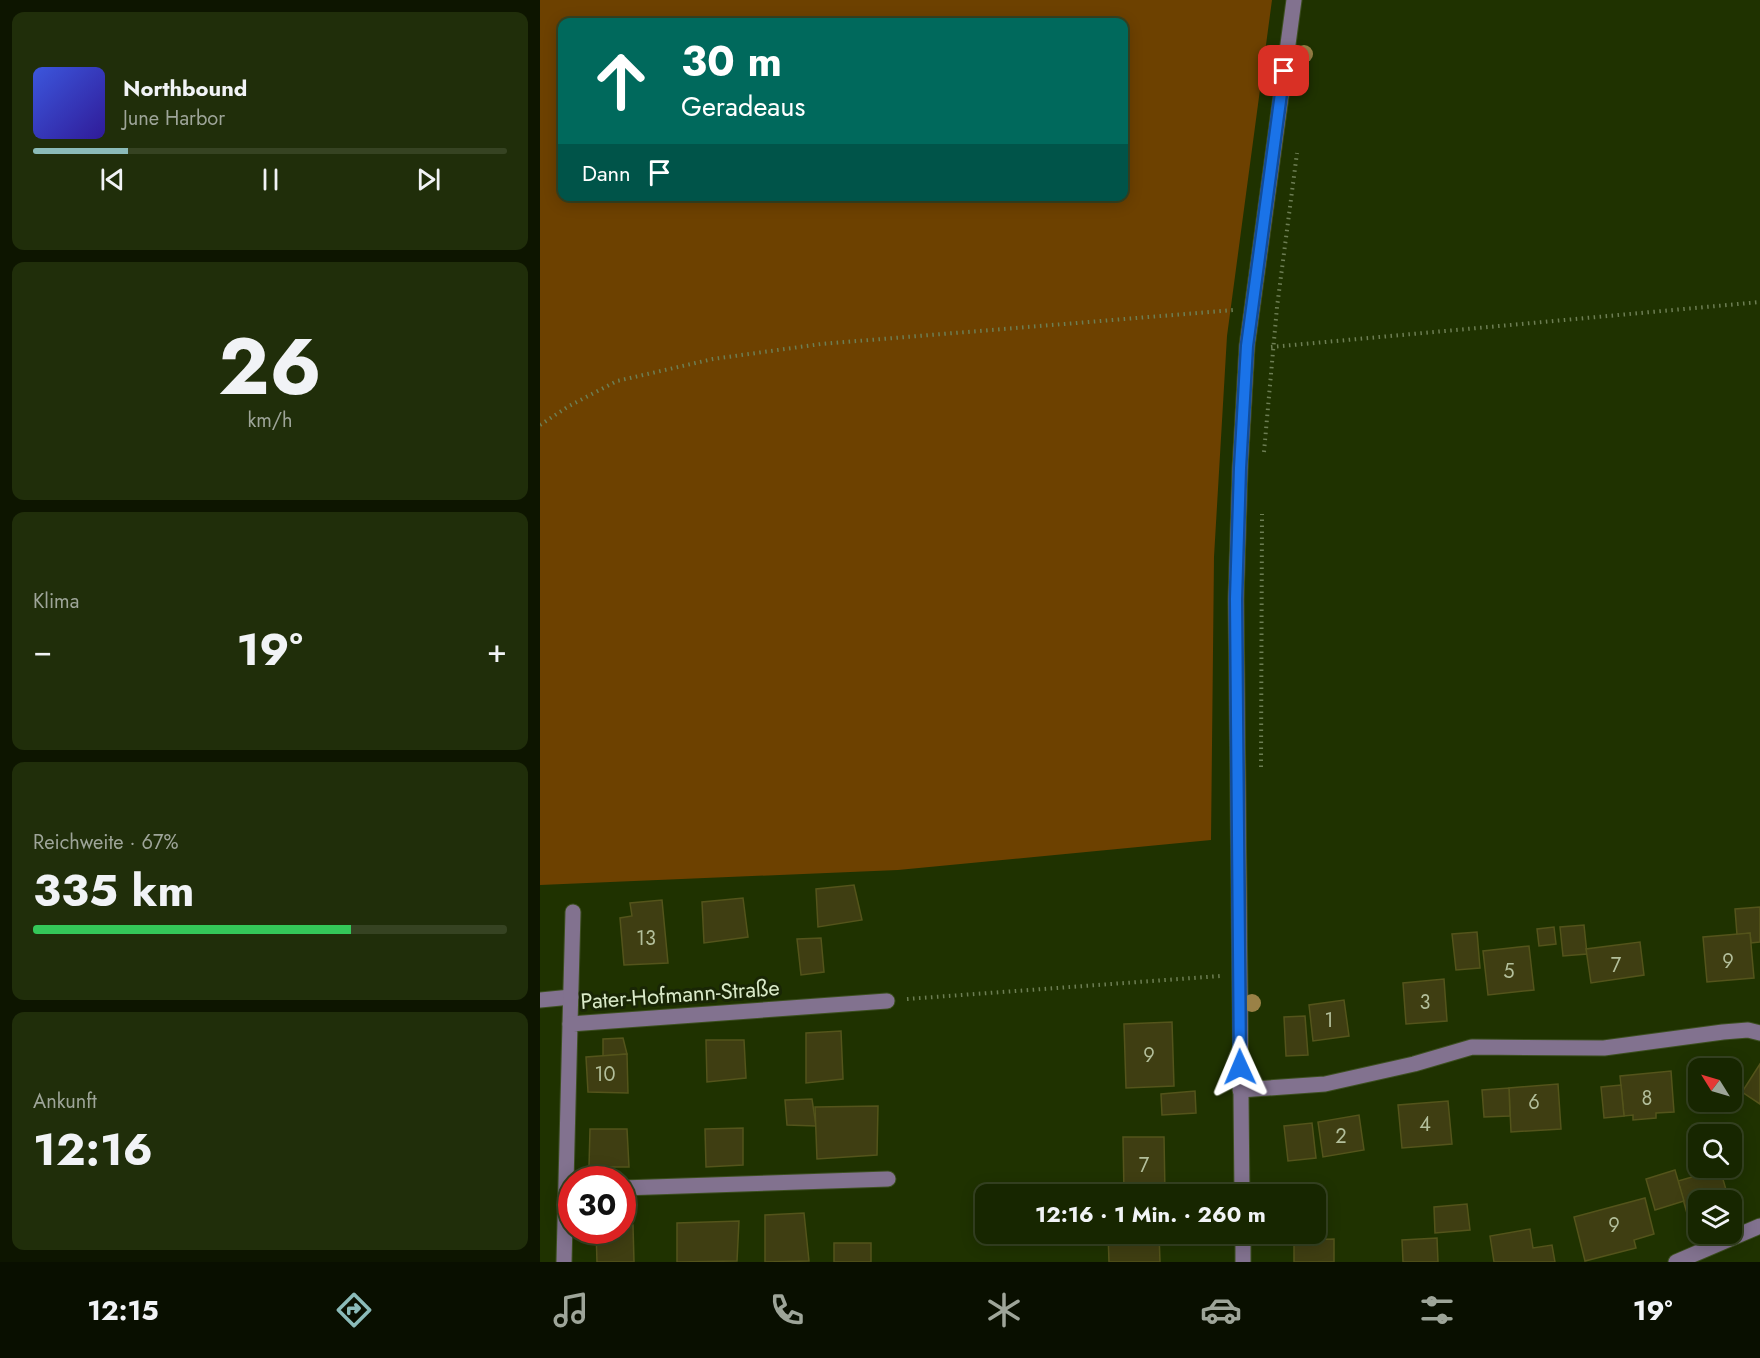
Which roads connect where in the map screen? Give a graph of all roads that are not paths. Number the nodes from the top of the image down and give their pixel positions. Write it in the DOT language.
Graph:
graph roads {
  1 [pos="1294,0"];
  2 [pos="573,912"];
  3 [pos="571,997"];
  4 [pos="540,1000"];
  5 [pos="887,1001"];
  6 [pos="570,1024"];
  7 [pos="1760,1033"];
  8 [pos="1240,1090"];
  9 [pos="569,1166"];
  10 [pos="888,1179"];
  11 [pos="1242,1184"];
  12 [pos="636,1188"];
  13 [pos="1760,1226"];
  14 [pos="565,1244"];
  15 [pos="1243,1244"];
  16 [pos="564,1262"];
  17 [pos="1243,1262"];
  18 [pos="1676,1262"];
  1 -- 8 [label="street"];
  2 -- 3 [label="street"];
  3 -- 4 [label="street"];
  3 -- 6 [label="street"];
  5 -- 6 [label="street, Pater-Hofmann-Straße"];
  6 -- 9 [label="street, Pater-Hofmann-Straße"];
  7 -- 8 [label="street"];
  8 -- 11 [label="street"];
  10 -- 12 [label="street"];
  13 -- 18 [label="street"];
  14 -- 16 [label="street, Pater-Hofmann-Straße"];
  15 -- 17 [label="street"];
}
